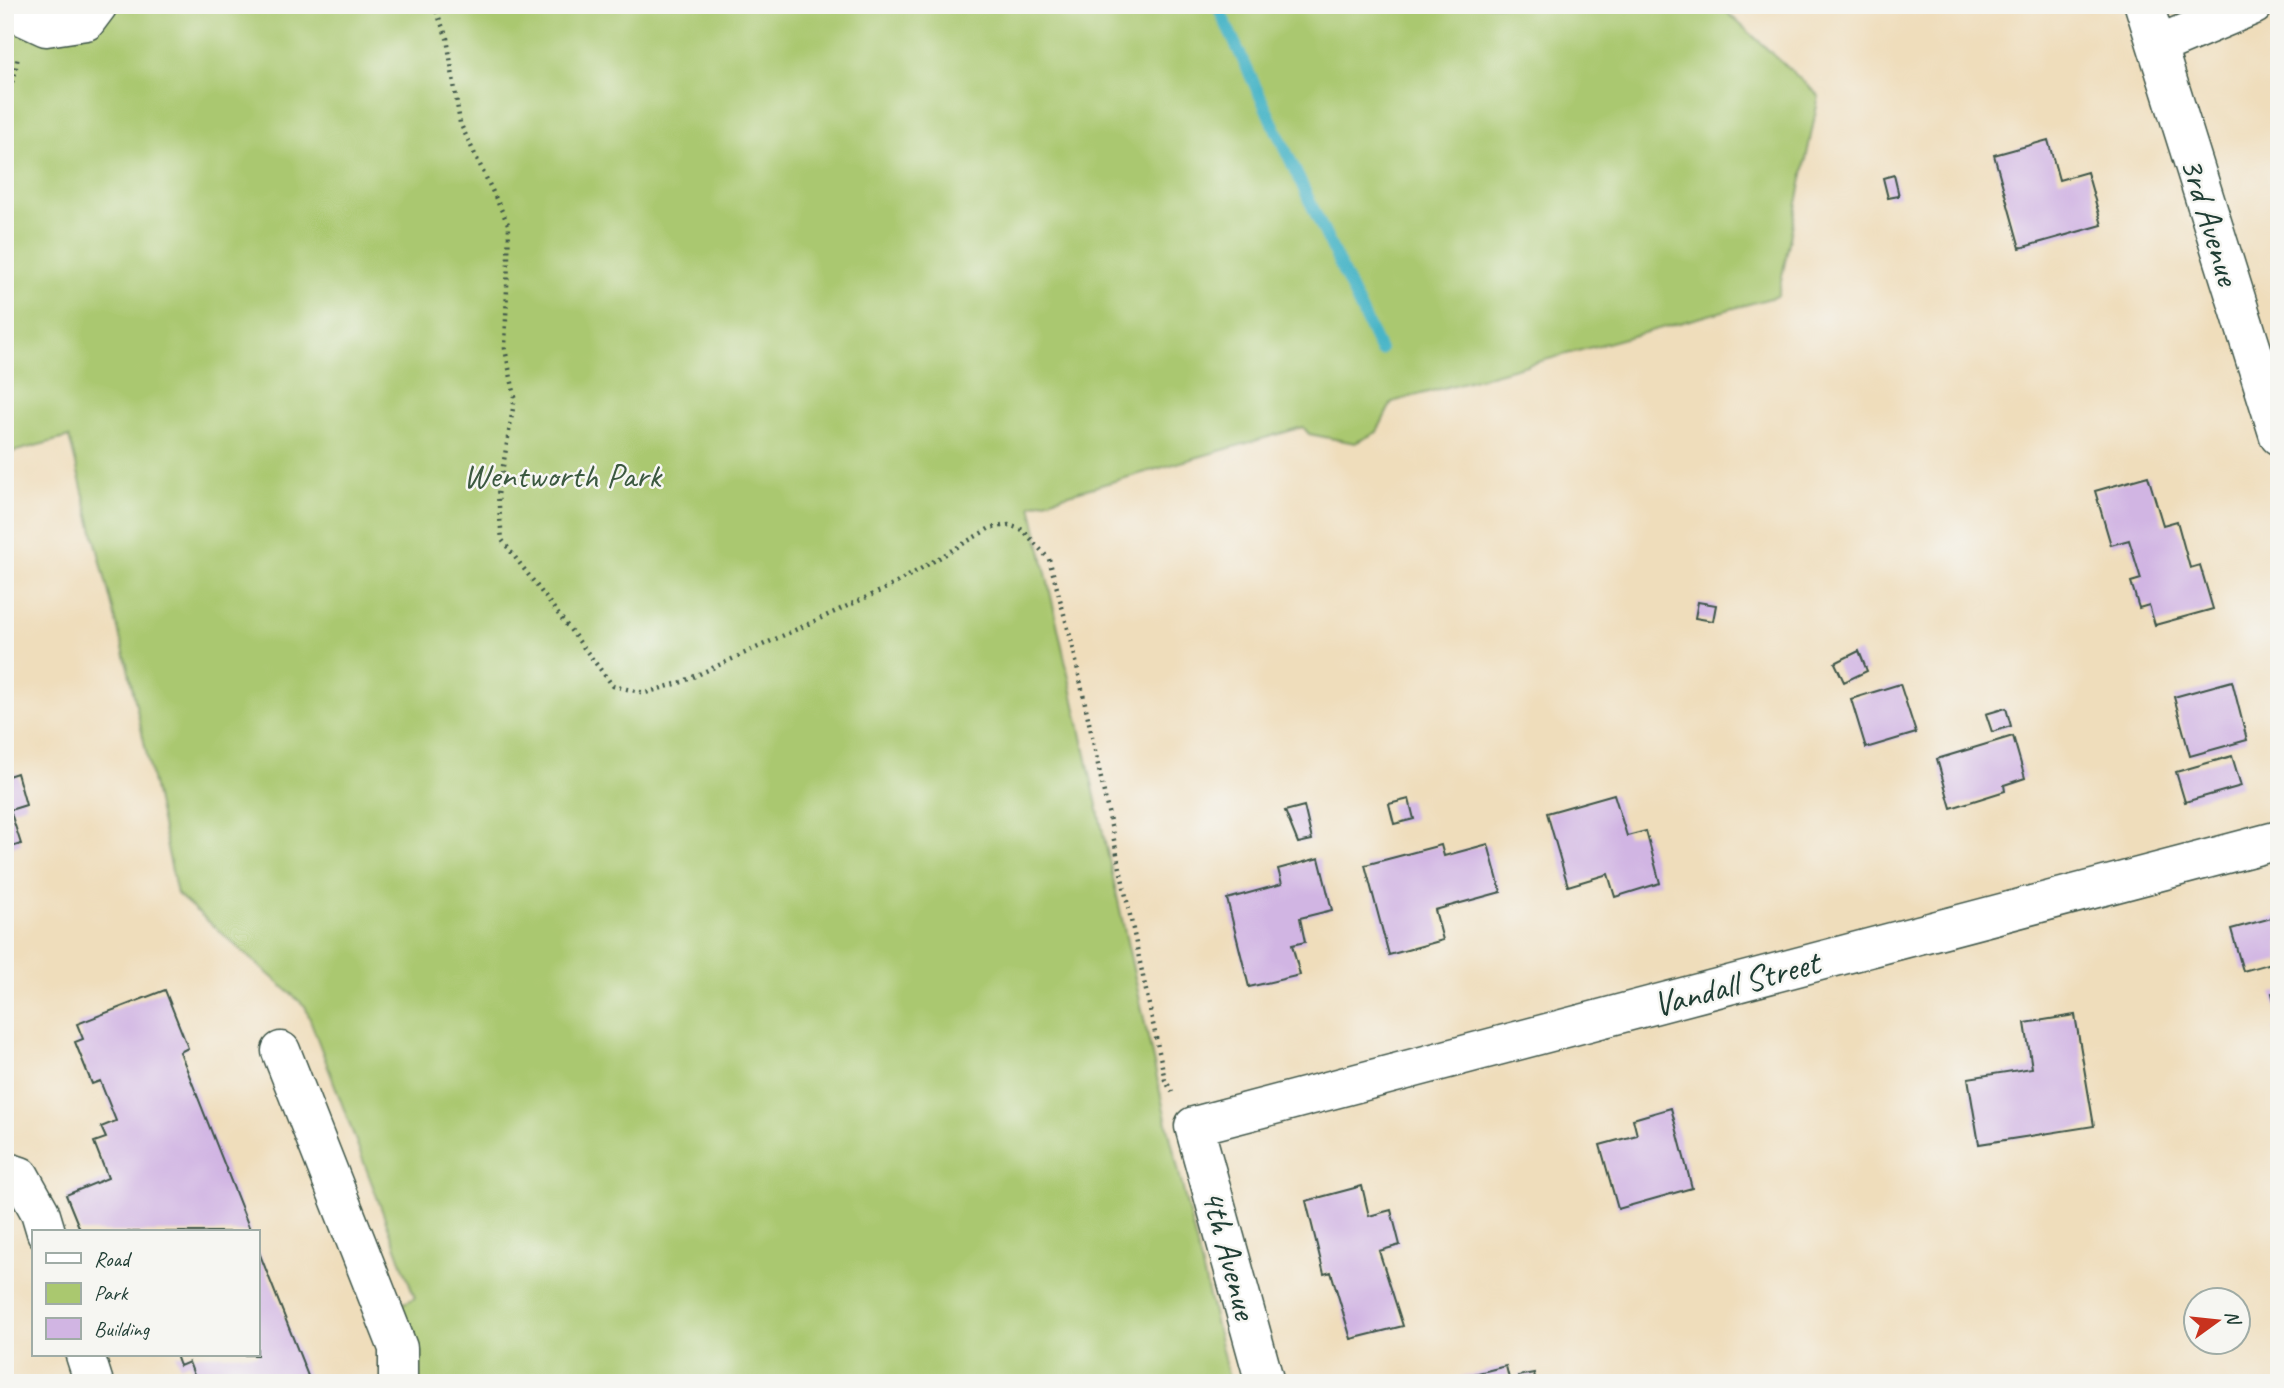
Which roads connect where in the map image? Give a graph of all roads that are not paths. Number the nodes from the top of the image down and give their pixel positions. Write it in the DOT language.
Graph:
graph roads {
  1 [pos="98,5"];
  2 [pos="2144,5"];
  3 [pos="2254,5"];
  4 [pos="5,8"];
  5 [pos="2157,46"];
  6 [pos="2279,436"];
  7 [pos="2279,841"];
  8 [pos="281,1051"];
  9 [pos="1194,1126"];
  10 [pos="5,1171"];
  11 [pos="45,1230"];
  12 [pos="85,1356"];
  13 [pos="94,1383"];
  14 [pos="398,1383"];
  15 [pos="1265,1383"];
  1 -- 4 [label="street"];
  2 -- 5 [label="street, 3rd Avenue"];
  3 -- 5 [label="street"];
  5 -- 6 [label="street, 3rd Avenue"];
  7 -- 9 [label="street, Vandall Street"];
  8 -- 14 [label="street"];
  9 -- 15 [label="street, 4th Avenue"];
  10 -- 11 [label="street"];
  12 -- 13 [label="street"];
}
